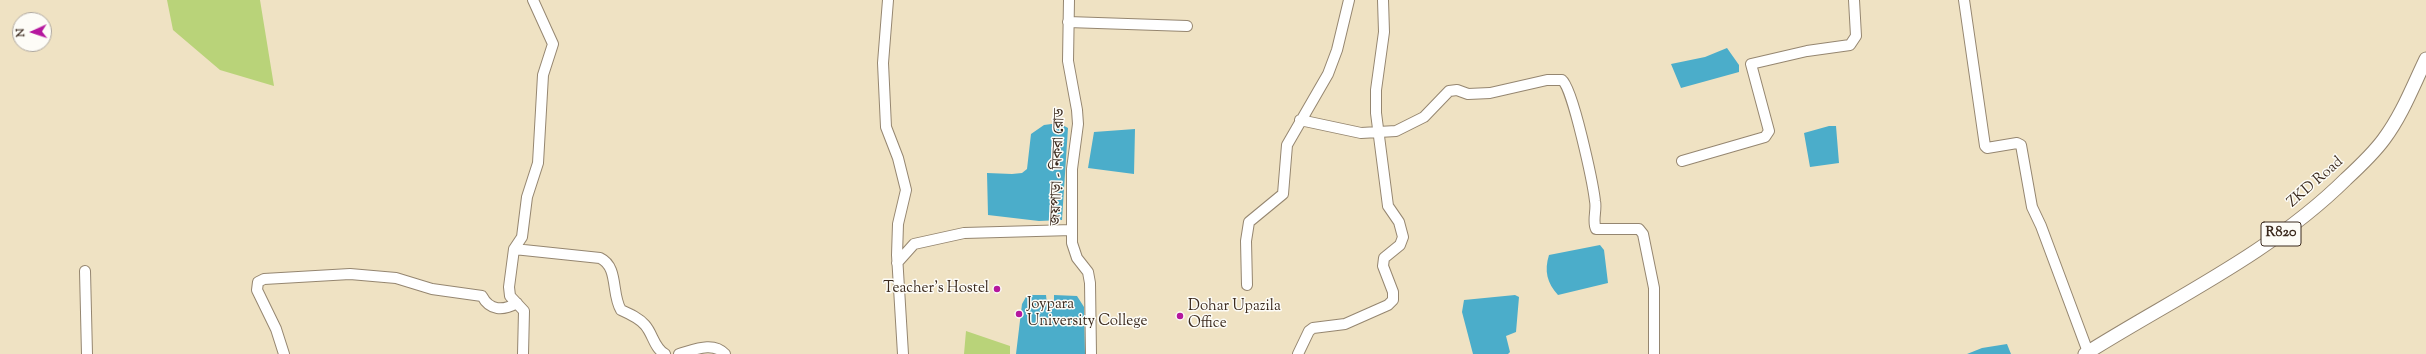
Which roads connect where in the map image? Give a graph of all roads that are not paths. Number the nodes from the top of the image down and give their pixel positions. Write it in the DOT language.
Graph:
graph roads {
  1 [pos="533,0"];
  2 [pos="888,0"];
  3 [pos="1069,0"];
  4 [pos="1349,0"];
  5 [pos="1383,0"];
  6 [pos="1854,0"];
  7 [pos="1964,0"];
  8 [pos="1068,22"];
  9 [pos="1187,26"];
  10 [pos="2426,59"];
  11 [pos="1300,120"];
  12 [pos="1380,133"];
  13 [pos="1682,161"];
  14 [pos="1072,230"];
  15 [pos="514,249"];
  16 [pos="897,264"];
  17 [pos="84,271"];
  18 [pos="1246,285"];
  19 [pos="517,304"];
  20 [pos="2086,353"];
  21 [pos="87,354"];
  22 [pos="284,354"];
  23 [pos="523,354"];
  24 [pos="665,354"];
  25 [pos="679,354"];
  26 [pos="725,354"];
  27 [pos="903,354"];
  28 [pos="1091,354"];
  29 [pos="1298,354"];
  30 [pos="1654,354"];
  1 -- 15 [label="street"];
  2 -- 16 [label="street"];
  3 -- 8 [label="street, জয়পাড়া - নিকরা রোড"];
  4 -- 11 [label="street"];
  5 -- 12 [label="street"];
  6 -- 13 [label="street"];
  7 -- 20 [label="street"];
  8 -- 9 [label="street"];
  8 -- 14 [label="street, জয়পাড়া - নিকরা রোড"];
  10 -- 20 [label="main road, ZKD Road / R820"];
  11 -- 12 [label="street"];
  11 -- 18 [label="street"];
  12 -- 29 [label="street"];
  12 -- 30 [label="street"];
  14 -- 16 [label="street"];
  14 -- 28 [label="street, জয়পাড়া - নিকরা রোড"];
  15 -- 19 [label="street"];
  15 -- 24 [label="street"];
  16 -- 27 [label="street"];
  17 -- 21 [label="street"];
  19 -- 22 [label="street"];
  19 -- 23 [label="street"];
  25 -- 26 [label="street"];
}
